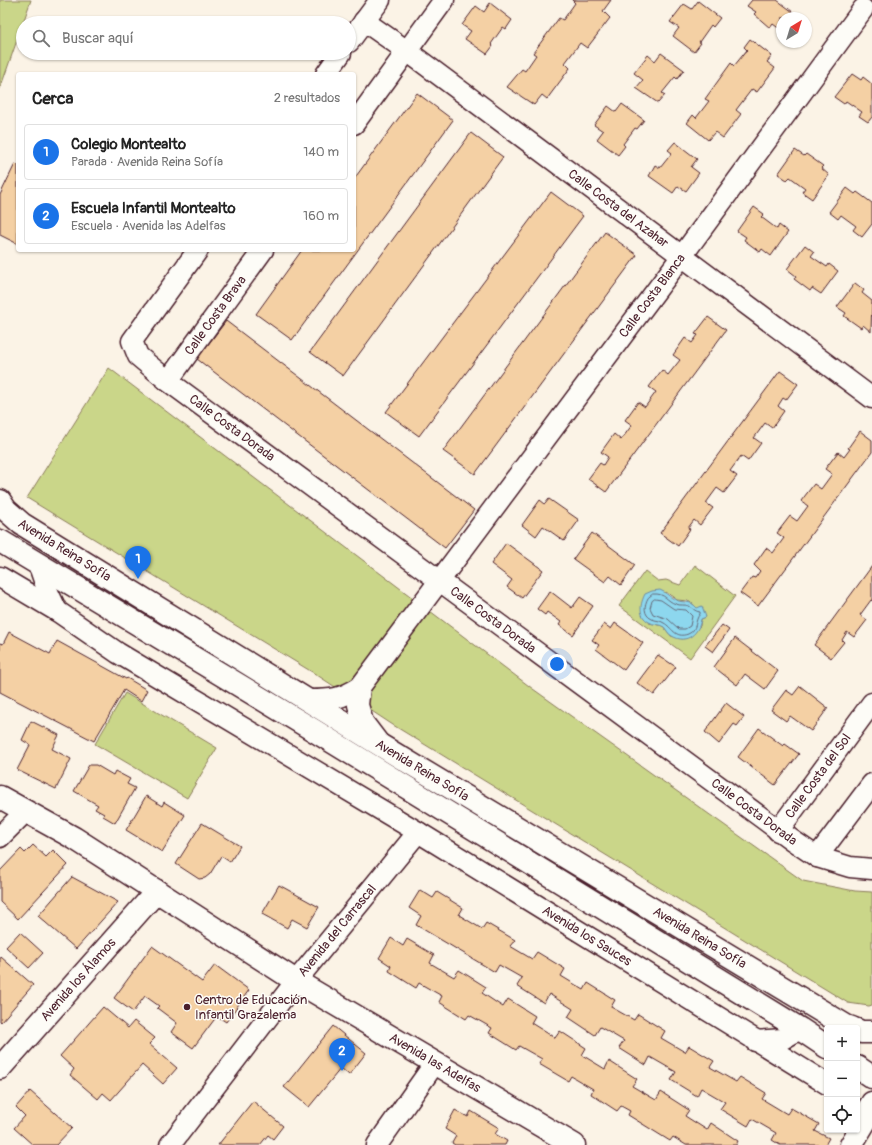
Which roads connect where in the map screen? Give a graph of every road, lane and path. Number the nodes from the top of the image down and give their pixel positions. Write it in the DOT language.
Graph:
graph roads {
  1 [pos="380,0"];
  2 [pos="444,0"];
  3 [pos="862,8"];
  4 [pos="364,21"];
  5 [pos="356,32"];
  6 [pos="407,51"];
  7 [pos="336,60"];
  8 [pos="327,72"];
  9 [pos="356,121"];
  10 [pos="197,252"];
  11 [pos="262,252"];
  12 [pos="682,256"];
  13 [pos="168,381"];
  14 [pos="872,398"];
  15 [pos="0,501"];
  16 [pos="0,541"];
  17 [pos="40,566"];
  18 [pos="0,577"];
  19 [pos="439,580"];
  20 [pos="57,611"];
  21 [pos="360,687"];
  22 [pos="309,700"];
  23 [pos="872,703"];
  24 [pos="380,745"];
  25 [pos="872,784"];
  26 [pos="0,797"];
  27 [pos="26,811"];
  28 [pos="778,830"];
  29 [pos="418,832"];
  30 [pos="0,837"];
  31 [pos="817,858"];
  32 [pos="872,869"];
  33 [pos="157,891"];
  34 [pos="296,981"];
  35 [pos="844,1025"];
  36 [pos="800,1030"];
  37 [pos="860,1032"];
  38 [pos="872,1032"];
  39 [pos="755,1041"];
  40 [pos="824,1045"];
  41 [pos="435,1063"];
  42 [pos="0,1068"];
  43 [pos="860,1069"];
  44 [pos="872,1077"];
  45 [pos="824,1082"];
  46 [pos="872,1103"];
  47 [pos="170,1145"];
  48 [pos="376,1145"];
  49 [pos="574,1145"];
  50 [pos="851,1145"];
  1 -- 4 [label="street"];
  2 -- 6 [label="street"];
  3 -- 12 [label="street, Calle Costa Blanca"];
  4 -- 5 [label="street"];
  4 -- 6 [label="street, Calle Costa del Azahar"];
  6 -- 9 [label="street"];
  6 -- 12 [label="street, Calle Costa del Azahar"];
  7 -- 8 [label="street"];
  10 -- 13 [label="street, Calle Costa Dorada"];
  11 -- 13 [label="street, Calle Costa Brava"];
  12 -- 14 [label="street, Calle Costa del Azahar"];
  12 -- 19 [label="street, Calle Costa Blanca"];
  13 -- 19 [label="street, Calle Costa Dorada"];
  15 -- 22 [label="main road, Avenida Reina Sofía"];
  16 -- 17 [label="main road, Avenida Reina Sofía"];
  17 -- 20 [label="street"];
  17 -- 36 [label="main road, Avenida Reina Sofía"];
  18 -- 20 [label="street, Avenida los Sauces"];
  19 -- 21 [label="street, Calle Costa Blanca"];
  19 -- 28 [label="street, Calle Costa Dorada"];
  20 -- 29 [label="street, Avenida los Sauces"];
  21 -- 22 [label="street"];
  21 -- 24 [label="street"];
  22 -- 24 [label="main road, Avenida Reina Sofía"];
  23 -- 28 [label="street, Calle Costa del Sol"];
  24 -- 35 [label="main road, Avenida Reina Sofía"];
  25 -- 31 [label="street"];
  26 -- 27 [label="main road, Avenida las Adelfas"];
  27 -- 30 [label="street"];
  27 -- 33 [label="main road, Avenida las Adelfas"];
  28 -- 31 [label="street, Calle Costa Dorada"];
  29 -- 34 [label="street, Avenida del Carrascal"];
  29 -- 39 [label="street, Avenida los Sauces"];
  31 -- 32 [label="street, Calle Costa Dorada"];
  33 -- 34 [label="main road, Avenida las Adelfas"];
  33 -- 42 [label="main road, Avenida los Álamos"];
  34 -- 41 [label="main road, Avenida las Adelfas"];
  34 -- 47 [label="street, Avenida del Carrascal"];
  36 -- 39 [label="street"];
  36 -- 40 [label="main road, Avenida Reina Sofía"];
  37 -- 38 [label="main road"];
  39 -- 45 [label="street, Avenida los Sauces"];
  41 -- 48 [label="street"];
  41 -- 49 [label="main road, Avenida las Adelfas"];
  43 -- 44 [label="main road"];
  46 -- 50 [label="main road"];
}
